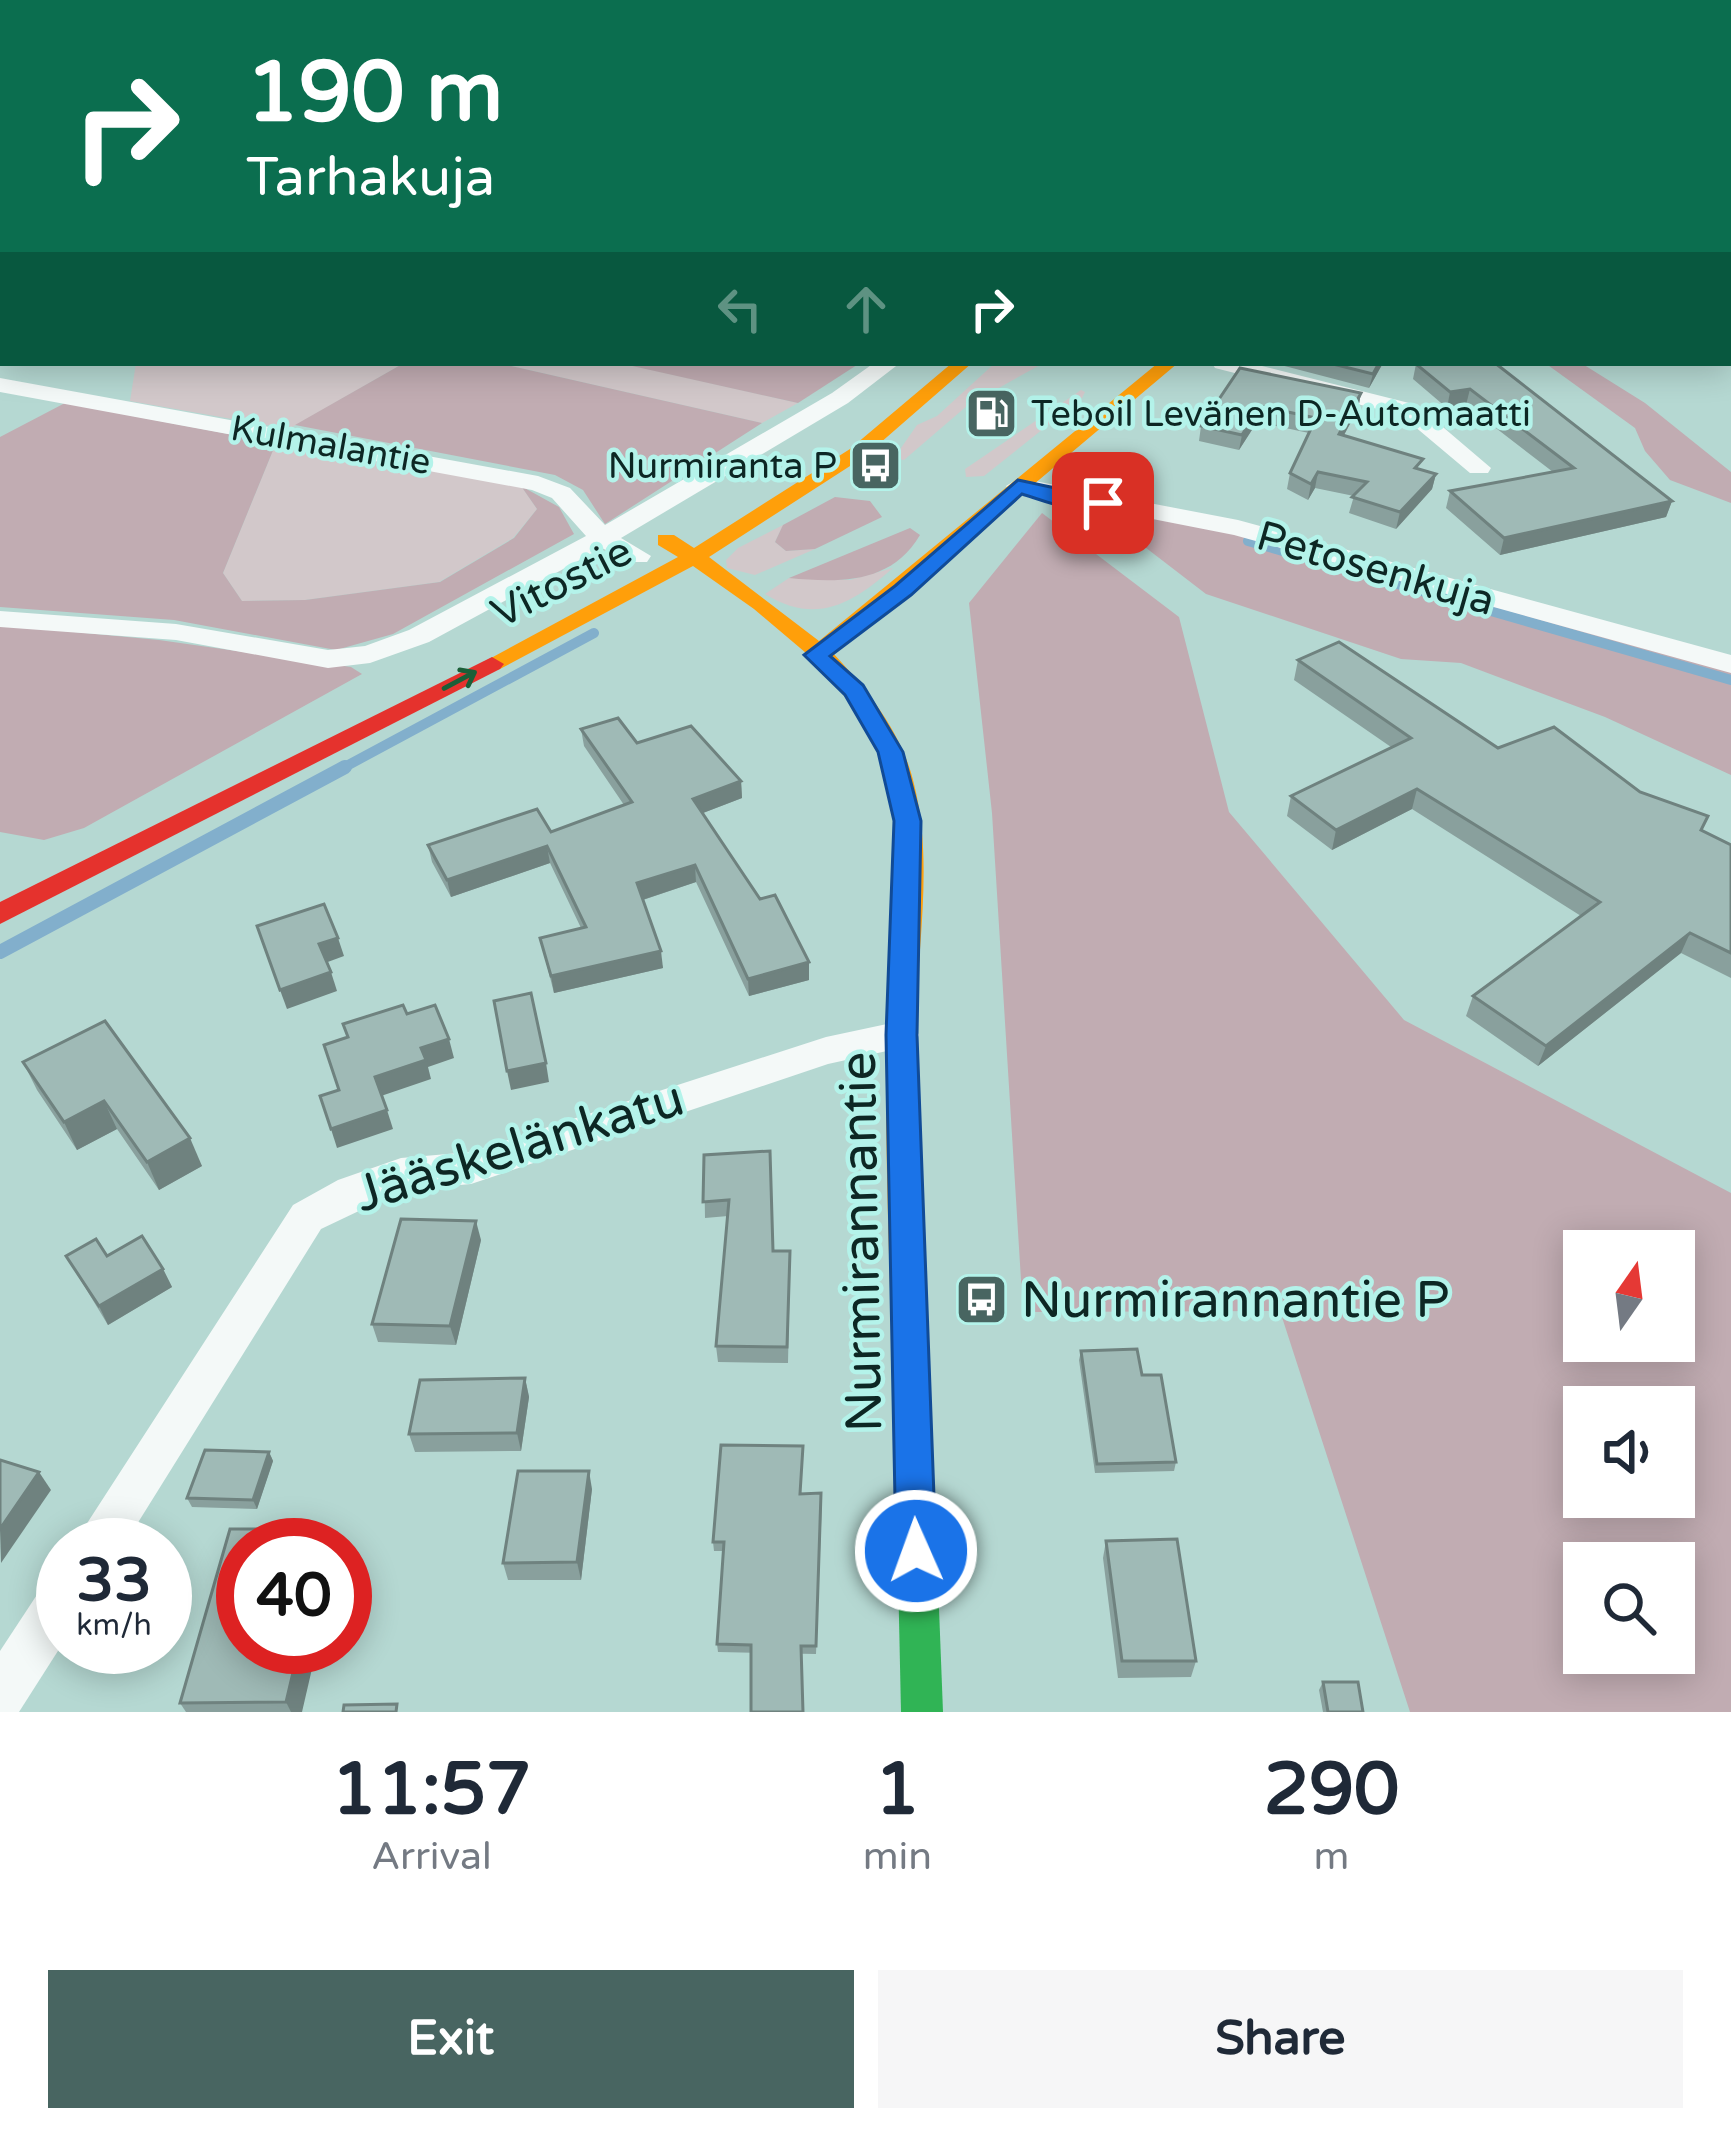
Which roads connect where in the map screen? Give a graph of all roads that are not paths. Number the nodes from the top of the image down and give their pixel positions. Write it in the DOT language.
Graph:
graph roads {
  1 [pos="885,366"];
  2 [pos="943,366"];
  3 [pos="959,366"];
  4 [pos="1164,366"];
  5 [pos="1235,366"];
  6 [pos="0,385"];
  7 [pos="1479,468"];
  8 [pos="1018,486"];
  9 [pos="685,529"];
  10 [pos="602,538"];
  11 [pos="693,558"];
  12 [pos="630,561"];
  13 [pos="667,583"];
  14 [pos="721,607"];
  15 [pos="0,619"];
  16 [pos="816,655"];
  17 [pos="1731,664"];
  18 [pos="167,825"];
  19 [pos="0,914"];
  20 [pos="902,1035"];
  21 [pos="114,1518"];
  22 [pos="36,1640"];
  23 [pos="0,1696"];
  24 [pos="922,1712"];
  1 -- 10 [label="street"];
  2 -- 9 [label="main road, Vitostie"];
  3 -- 11 [label="main road, Vitostie"];
  4 -- 8 [label="main road"];
  5 -- 7 [label="street"];
  6 -- 10 [label="street, Kulmalantie"];
  8 -- 16 [label="main road"];
  8 -- 17 [label="street, Petosenkuja"];
  9 -- 11 [label="main road, Nurmirannantie"];
  9 -- 12 [label="main road, Vitostie"];
  10 -- 12 [label="street, Kulmalantie"];
  10 -- 15 [label="street"];
  11 -- 13 [label="main road, Vitostie"];
  11 -- 16 [label="main road, Nurmirannantie"];
  12 -- 13 [label="main road"];
  12 -- 18 [label="main road, Vitostie"];
  18 -- 13 [label="main road, Vitostie, one-way"];
  14 -- 16 [label="main road, Nurmirannantie"];
  16 -- 20 [label="main road, Nurmirannantie"];
  18 -- 19 [label="main road, Vitostie"];
  20 -- 21 [label="street, Jääskelänkatu"];
  20 -- 24 [label="main road, Nurmirannantie"];
  22 -- 23 [label="street"];
}
